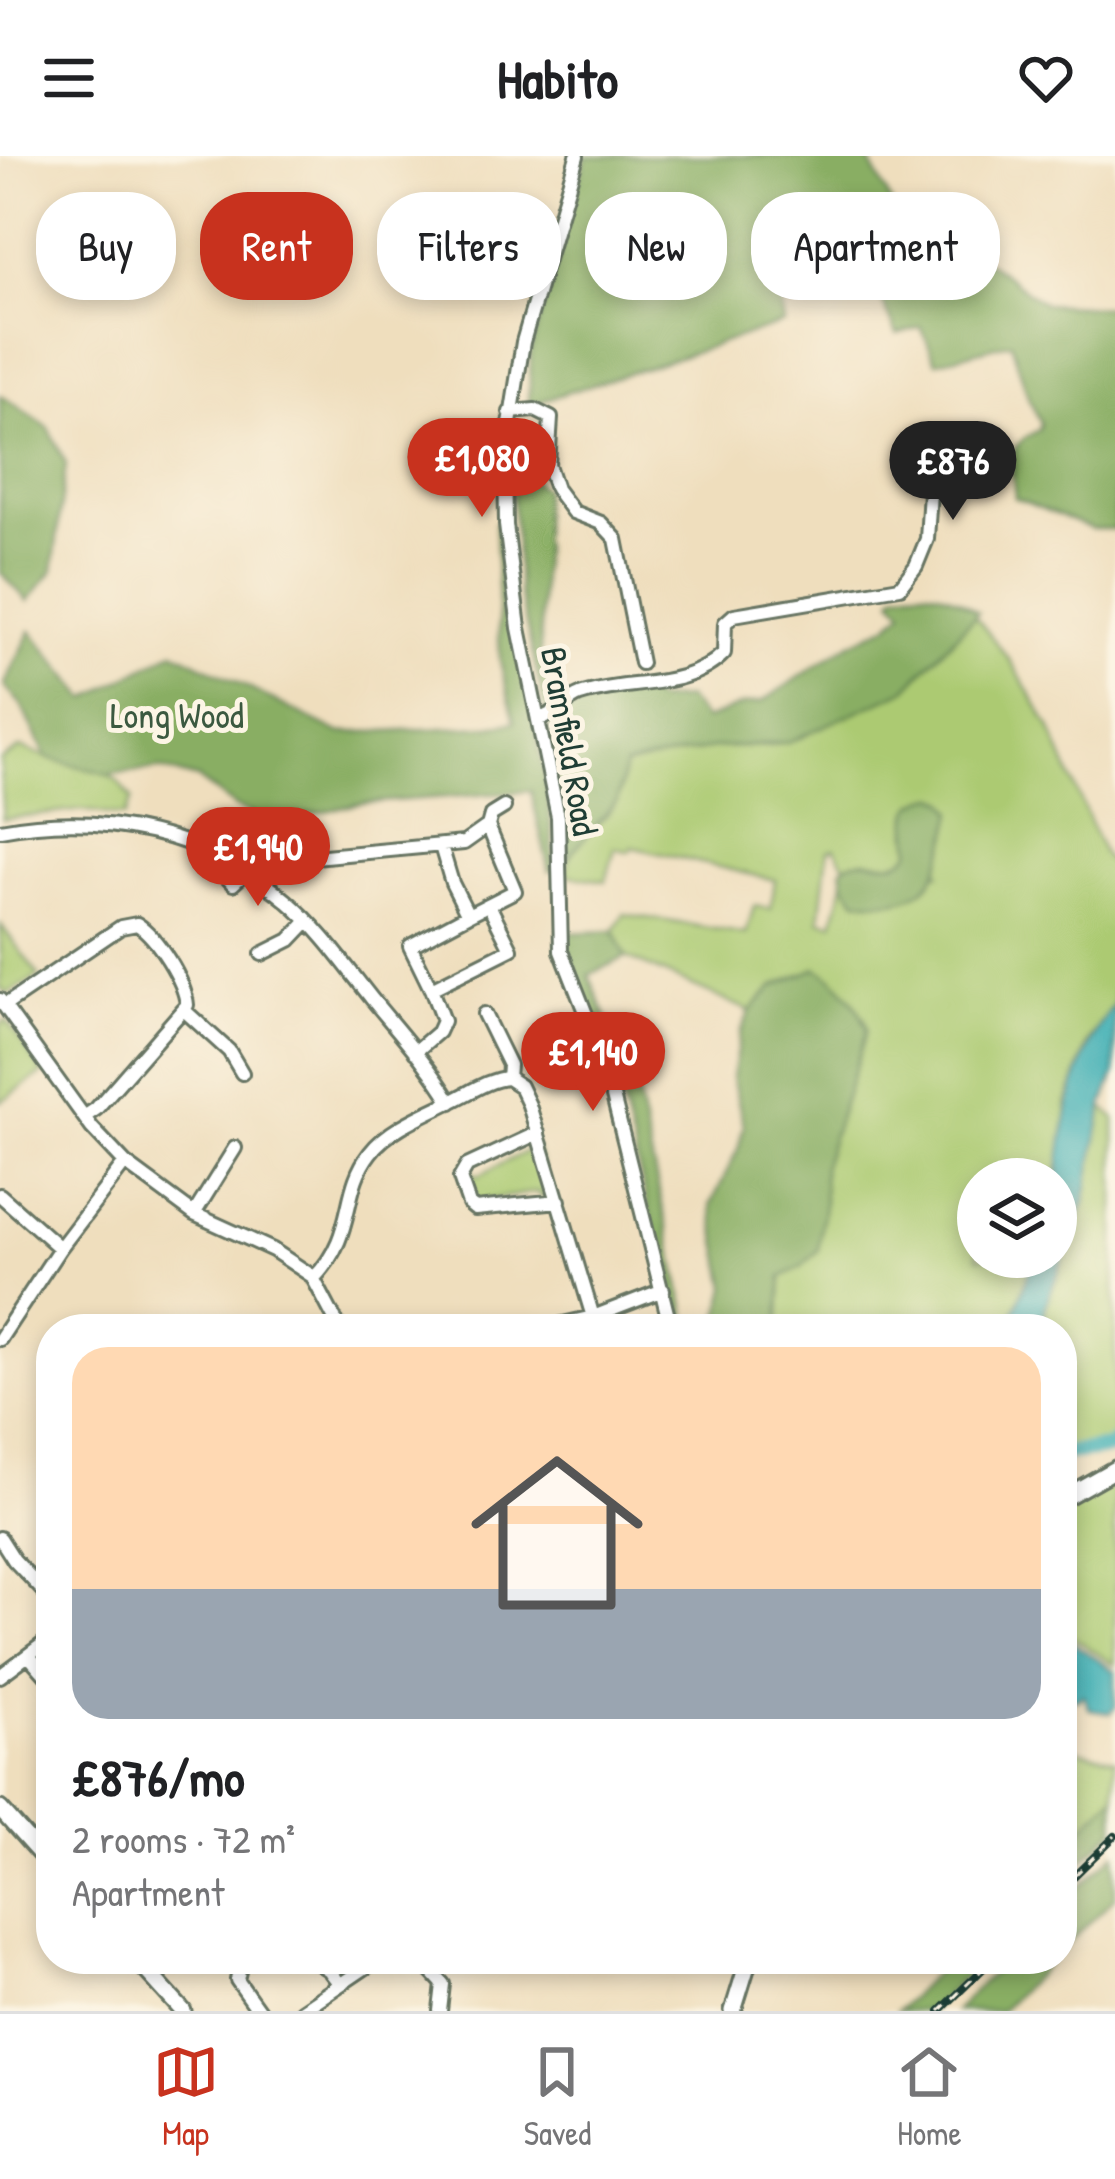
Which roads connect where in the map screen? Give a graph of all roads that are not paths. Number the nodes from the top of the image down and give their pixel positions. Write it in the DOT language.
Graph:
graph roads {
  1 [pos="577,156"];
  2 [pos="510,412"];
  3 [pos="987,433"];
  4 [pos="641,663"];
  5 [pos="539,719"];
  6 [pos="504,807"];
  7 [pos="488,826"];
  8 [pos="0,830"];
  9 [pos="441,846"];
  10 [pos="261,882"];
  11 [pos="489,905"];
  12 [pos="468,915"];
  13 [pos="308,921"];
  14 [pos="262,954"];
  15 [pos="431,989"];
  16 [pos="2,1003"];
  17 [pos="185,1011"];
  18 [pos="484,1014"];
  19 [pos="415,1052"];
  20 [pos="242,1073"];
  21 [pos="508,1078"];
  22 [pos="451,1102"];
  23 [pos="84,1117"];
  24 [pos="538,1133"];
  25 [pos="235,1148"];
  26 [pos="125,1163"];
  27 [pos="0,1195"];
  28 [pos="559,1201"];
  29 [pos="194,1214"];
  30 [pos="60,1248"];
  31 [pos="314,1278"];
  32 [pos="663,1290"];
  33 [pos="332,1314"];
  34 [pos="591,1314"];
  35 [pos="600,1314"];
  36 [pos="668,1314"];
  37 [pos="0,1339"];
  38 [pos="1115,1469"];
  39 [pos="1077,1491"];
  40 [pos="0,1538"];
  41 [pos="36,1583"];
  42 [pos="36,1650"];
  43 [pos="28,1656"];
  44 [pos="36,1665"];
  45 [pos="0,1676"];
  46 [pos="0,1809"];
  47 [pos="36,1850"];
  48 [pos="150,1974"];
  49 [pos="238,1974"];
  50 [pos="332,1974"];
  51 [pos="354,1974"];
  52 [pos="434,1974"];
  53 [pos="744,1974"];
  54 [pos="339,1983"];
  55 [pos="183,2011"];
  56 [pos="259,2011"];
  57 [pos="302,2011"];
  58 [pos="440,2011"];
  59 [pos="733,2011"];
  1 -- 2 [label="street, Bramfield Road"];
  2 -- 4 [label="street"];
  2 -- 5 [label="street, Bramfield Road"];
  3 -- 5 [label="street"];
  5 -- 32 [label="street, Bramfield Road"];
  6 -- 7 [label="street"];
  7 -- 9 [label="street"];
  7 -- 11 [label="street"];
  8 -- 10 [label="street"];
  9 -- 10 [label="street"];
  9 -- 12 [label="street"];
  10 -- 13 [label="street"];
  11 -- 12 [label="street"];
  11 -- 15 [label="street"];
  12 -- 15 [label="street"];
  13 -- 14 [label="street"];
  13 -- 19 [label="street"];
  15 -- 19 [label="street"];
  16 -- 17 [label="street"];
  16 -- 23 [label="street"];
  17 -- 20 [label="street"];
  17 -- 23 [label="street"];
  18 -- 21 [label="street"];
  19 -- 22 [label="street"];
  21 -- 22 [label="street"];
  21 -- 24 [label="street"];
  22 -- 31 [label="street"];
  23 -- 26 [label="street"];
  24 -- 28 [label="street"];
  24 -- 28 [label="street"];
  25 -- 29 [label="street"];
  26 -- 29 [label="street"];
  26 -- 30 [label="street"];
  27 -- 30 [label="street"];
  28 -- 34 [label="street"];
  29 -- 31 [label="street"];
  30 -- 37 [label="street"];
  31 -- 33 [label="street"];
  32 -- 35 [label="street"];
  32 -- 36 [label="street, Bramfield Road"];
  38 -- 39 [label="main road"];
  40 -- 41 [label="street"];
  42 -- 43 [label="street"];
  43 -- 44 [label="street"];
  43 -- 45 [label="street"];
  46 -- 47 [label="main road"];
  48 -- 55 [label="main road"];
  49 -- 56 [label="street"];
  50 -- 54 [label="street"];
  51 -- 54 [label="street"];
  52 -- 58 [label="street"];
  53 -- 59 [label="main road"];
  54 -- 57 [label="street"];
}
